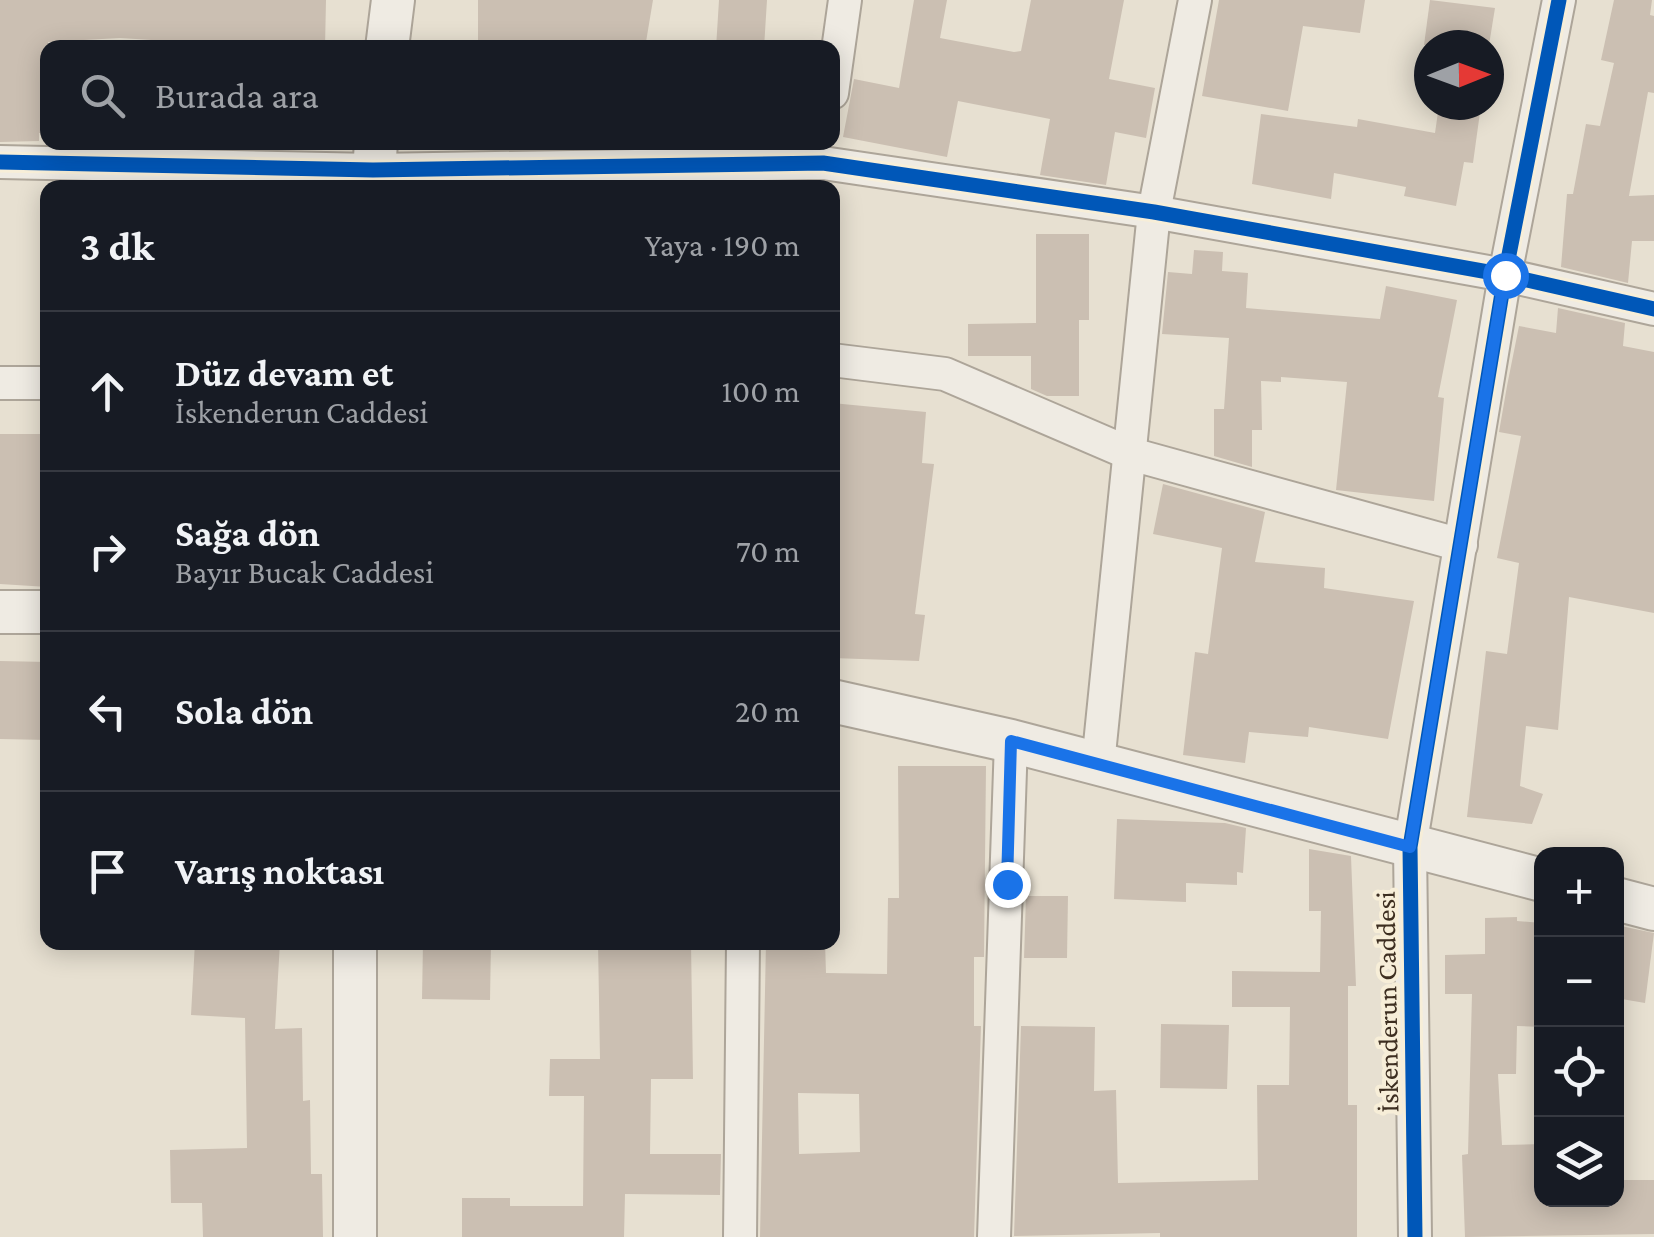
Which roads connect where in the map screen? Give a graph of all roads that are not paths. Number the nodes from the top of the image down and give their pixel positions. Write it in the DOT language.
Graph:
graph roads {
  1 [pos="393,0"];
  2 [pos="845,0"];
  3 [pos="1195,0"];
  4 [pos="1559,0"];
  5 [pos="388,40"];
  6 [pos="839,40"];
  7 [pos="0,162"];
  8 [pos="823,164"];
  9 [pos="374,167"];
  10 [pos="1154,212"];
  11 [pos="1505,275"];
  12 [pos="1654,308"];
  13 [pos="840,361"];
  14 [pos="0,383"];
  15 [pos="40,383"];
  16 [pos="1131,454"];
  17 [pos="1461,544"];
  18 [pos="0,612"];
  19 [pos="40,612"];
  20 [pos="840,704"];
  21 [pos="1011,741"];
  22 [pos="1098,764"];
  23 [pos="1410,847"];
  24 [pos="1534,878"];
  25 [pos="1624,901"];
  26 [pos="1654,909"];
  27 [pos="355,950"];
  28 [pos="744,950"];
  29 [pos="354,1237"];
  30 [pos="740,1237"];
  31 [pos="994,1237"];
  32 [pos="1415,1237"];
  1 -- 5 [label="street"];
  2 -- 6 [label="street"];
  3 -- 10 [label="street"];
  4 -- 11 [label="street, İskenderun Caddesi"];
  7 -- 9 [label="street"];
  8 -- 9 [label="street"];
  8 -- 10 [label="street"];
  10 -- 11 [label="street"];
  10 -- 16 [label="street"];
  11 -- 12 [label="street"];
  11 -- 17 [label="street, İskenderun Caddesi"];
  13 -- 16 [label="street"];
  14 -- 15 [label="street"];
  16 -- 17 [label="street"];
  16 -- 22 [label="street"];
  17 -- 23 [label="street, İskenderun Caddesi"];
  18 -- 19 [label="street"];
  20 -- 21 [label="street"];
  21 -- 22 [label="street"];
  21 -- 31 [label="street"];
  22 -- 23 [label="street"];
  23 -- 24 [label="street"];
  23 -- 32 [label="street, İskenderun Caddesi"];
  25 -- 26 [label="street"];
  27 -- 29 [label="street"];
  28 -- 30 [label="street"];
}
